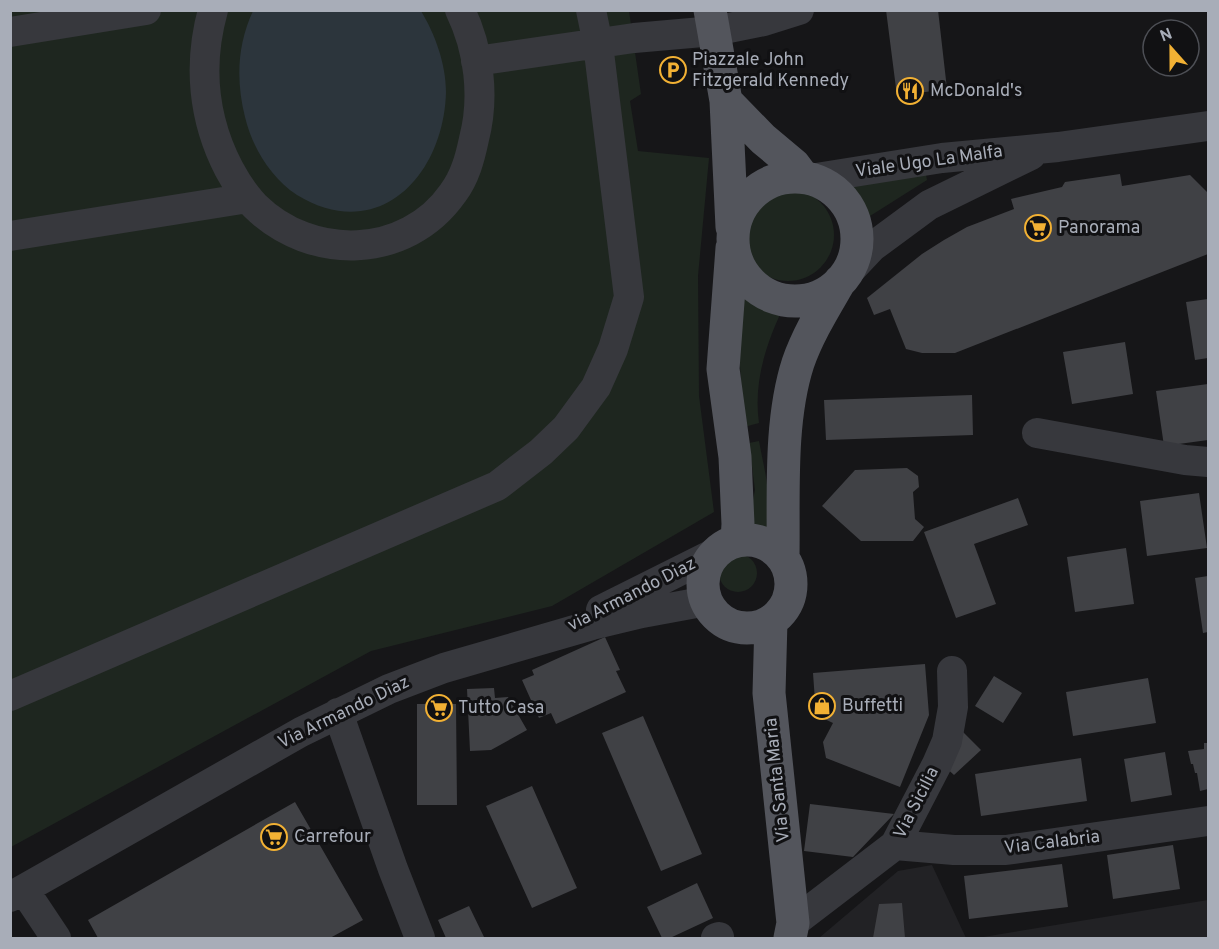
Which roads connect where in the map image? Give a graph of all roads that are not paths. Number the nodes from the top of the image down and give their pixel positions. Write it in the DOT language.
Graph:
graph roads {
  1 [pos="146,10"];
  2 [pos="213,10"];
  3 [pos="460,10"];
  4 [pos="591,10"];
  5 [pos="799,10"];
  6 [pos="712,21"];
  7 [pos="10,32"];
  8 [pos="598,44"];
  9 [pos="476,61"];
  10 [pos="726,101"];
  11 [pos="1209,126"];
  12 [pos="1047,147"];
  13 [pos="807,178"];
  14 [pos="248,198"];
  15 [pos="10,236"];
  16 [pos="733,239"];
  17 [pos="840,281"];
  18 [pos="1037,433"];
  19 [pos="1209,462"];
  20 [pos="727,546"];
  21 [pos="783,558"];
  22 [pos="707,601"];
  23 [pos="771,621"];
  24 [pos="739,626"];
  25 [pos="546,637"];
  26 [pos="952,671"];
  27 [pos="769,693"];
  28 [pos="10,696"];
  29 [pos="338,713"];
  30 [pos="1209,821"];
  31 [pos="895,845"];
  32 [pos="17,894"];
  33 [pos="792,931"];
  34 [pos="56,939"];
  35 [pos="420,939"];
  1 -- 7 [label="street"];
  2 -- 14 [label="street"];
  3 -- 9 [label="street"];
  4 -- 8 [label="street"];
  5 -- 6 [label="street"];
  6 -- 8 [label="street"];
  6 -- 10 [label="main road"];
  8 -- 9 [label="street"];
  8 -- 28 [label="street"];
  9 -- 14 [label="street"];
  10 -- 13 [label="main road"];
  10 -- 16 [label="main road"];
  11 -- 12 [label="street, Viale Ugo La Malfa"];
  12 -- 13 [label="street, Viale Ugo La Malfa"];
  12 -- 17 [label="street, Viale Ugo La Malfa"];
  13 -- 16 [label="main road"];
  13 -- 17 [label="main road"];
  14 -- 15 [label="street"];
  16 -- 17 [label="main road"];
  16 -- 20 [label="main road"];
  17 -- 21 [label="main road"];
  18 -- 19 [label="street"];
  20 -- 21 [label="main road"];
  20 -- 22 [label="main road"];
  20 -- 25 [label="street, via Armando Diaz"];
  21 -- 23 [label="main road"];
  22 -- 24 [label="main road"];
  22 -- 25 [label="street, Via Armando Diaz"];
  23 -- 24 [label="main road"];
  23 -- 27 [label="main road, Via Santa Maria"];
  24 -- 27 [label="main road, Via Santa Maria"];
  25 -- 29 [label="street, Via Armando Diaz"];
  26 -- 31 [label="street, Via Sicilia"];
  27 -- 33 [label="main road, Via Santa Maria"];
  29 -- 32 [label="street, Via Armando Diaz"];
  29 -- 35 [label="street"];
  30 -- 31 [label="street, Via Calabria"];
  31 -- 33 [label="street, Via Sicilia"];
  32 -- 34 [label="street"];
}
